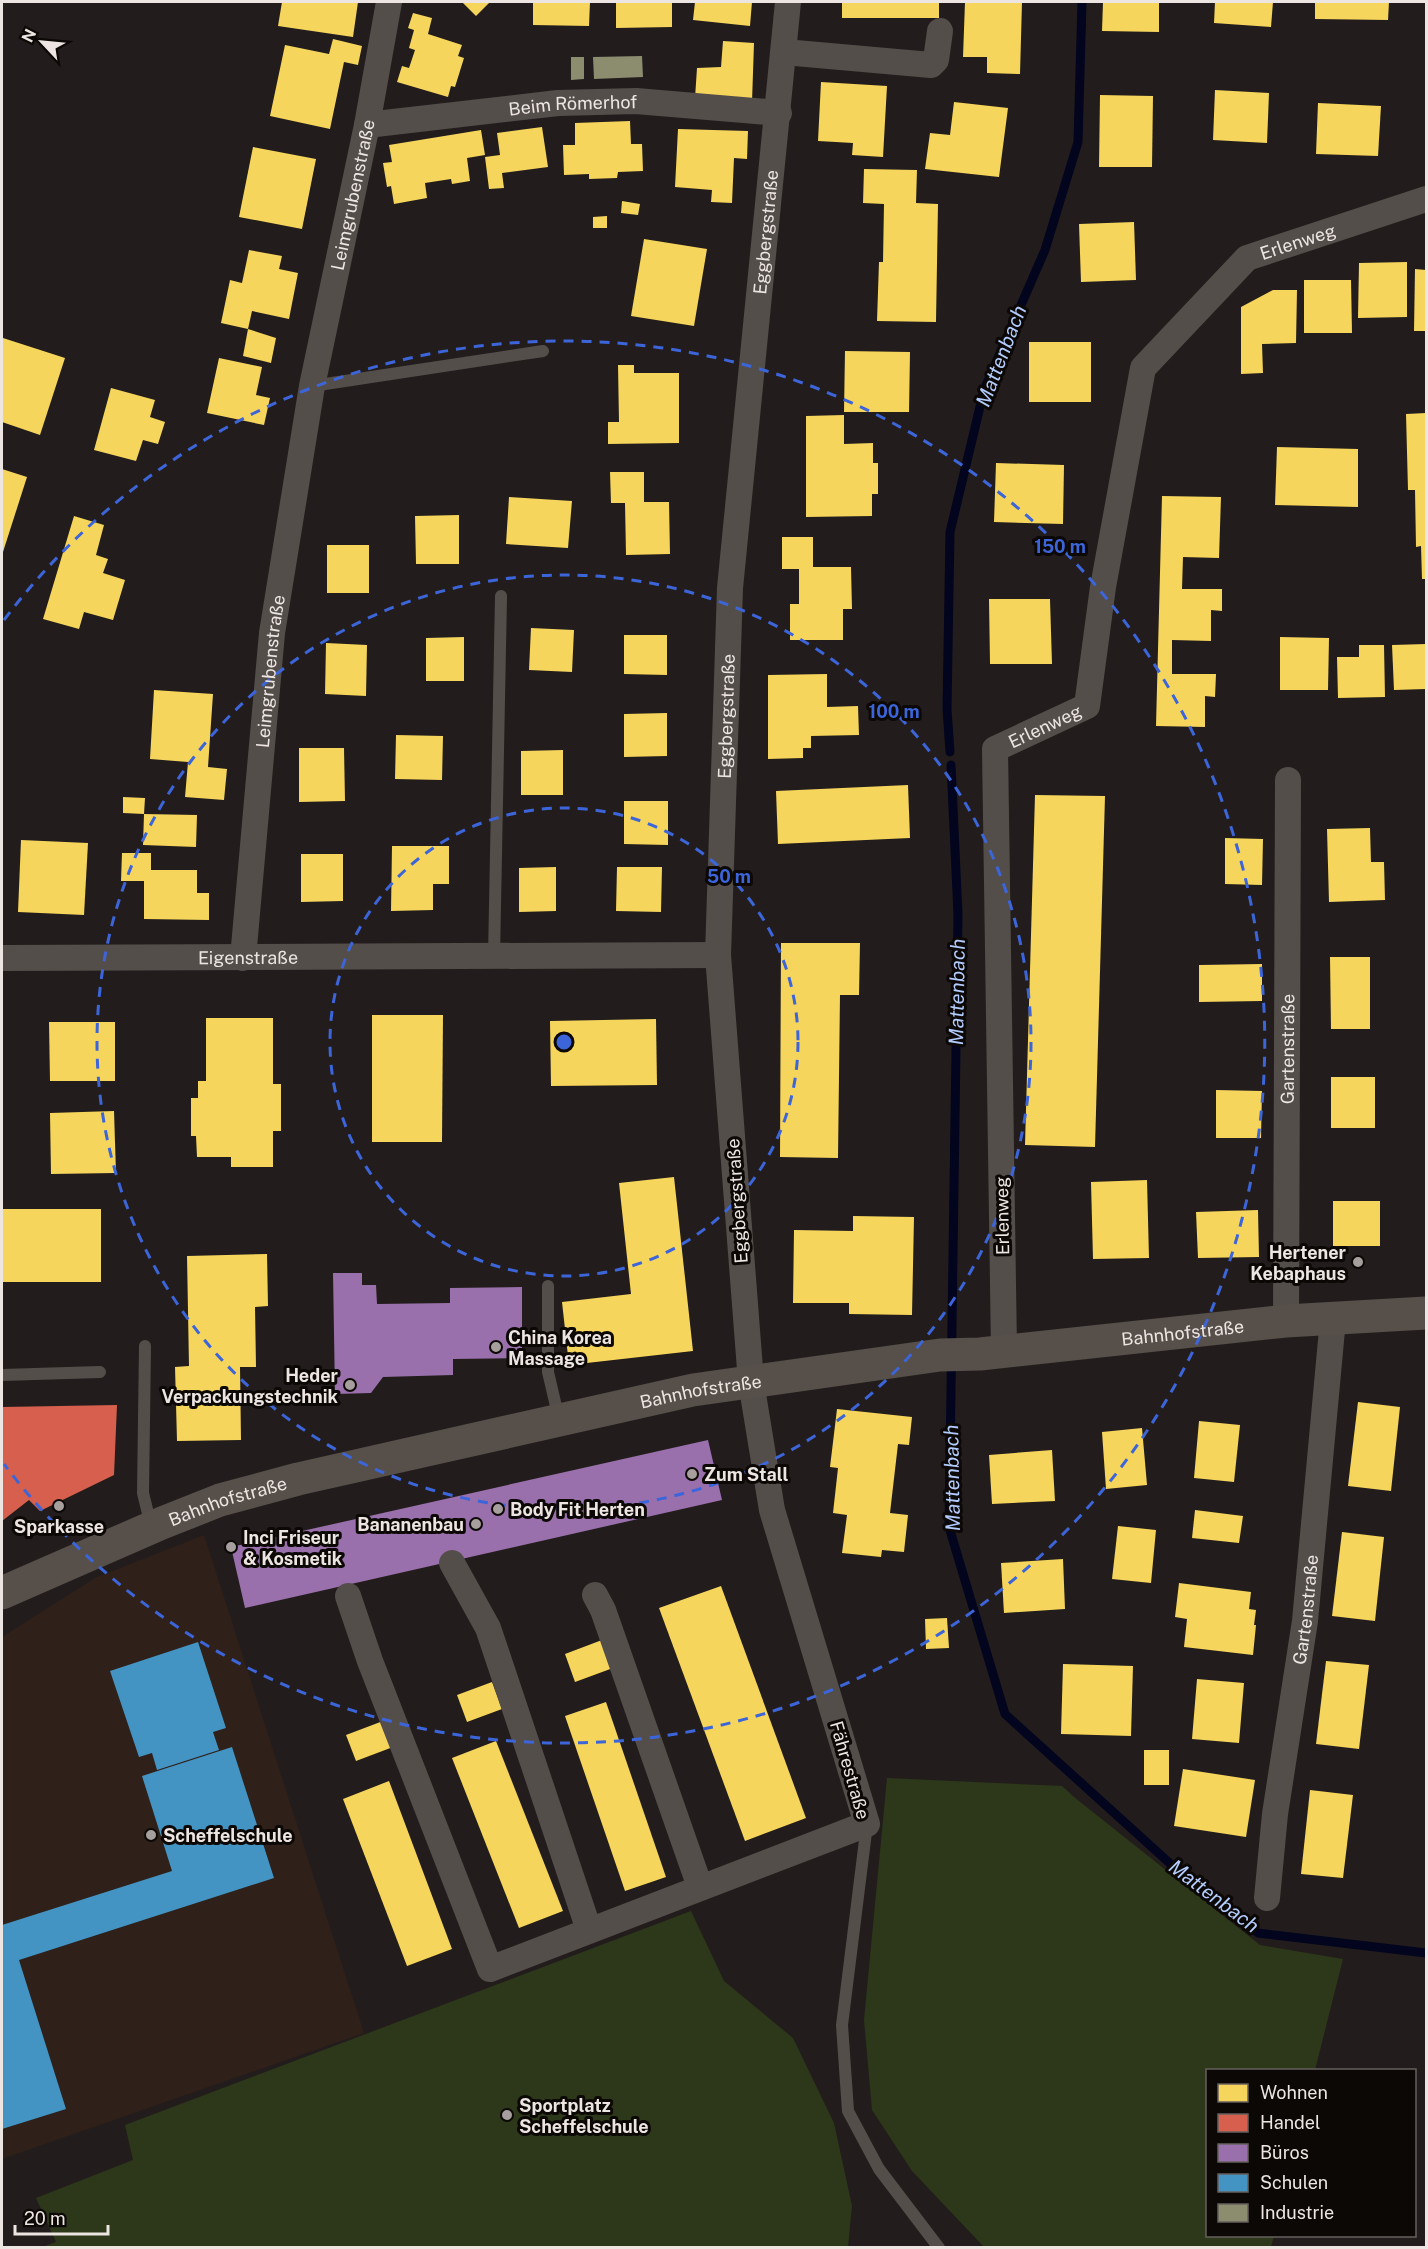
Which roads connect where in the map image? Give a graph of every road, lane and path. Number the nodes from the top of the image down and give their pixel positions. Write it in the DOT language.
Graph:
graph roads {
  1 [pos="389,2"];
  2 [pos="788,2"];
  3 [pos="940,31"];
  4 [pos="784,52"];
  5 [pos="779,113"];
  6 [pos="367,125"];
  7 [pos="1426,199"];
  8 [pos="543,351"];
  9 [pos="312,386"];
  10 [pos="501,596"];
  11 [pos="1288,780"];
  12 [pos="718,955"];
  13 [pos="494,957"];
  14 [pos="2,958"];
  15 [pos="243,958"];
  16 [pos="548,1286"];
  17 [pos="1426,1313"];
  18 [pos="1333,1319"];
  19 [pos="1286,1321"];
  20 [pos="145,1346"];
  21 [pos="992,1352"];
  22 [pos="100,1372"];
  23 [pos="2,1375"];
  24 [pos="751,1382"];
  25 [pos="559,1420"];
  26 [pos="151,1527"];
  27 [pos="452,1563"];
  28 [pos="2,1593"];
  29 [pos="595,1595"];
  30 [pos="348,1596"];
  31 [pos="867,1824"];
  32 [pos="700,1887"];
  33 [pos="1268,1898"];
  34 [pos="589,1930"];
  35 [pos="939,2247"];
  1 -- 6 [label="street, Leimgrubenstraße"];
  2 -- 4 [label="street, Eggbergstraße"];
  3 -- 4 [label="street"];
  4 -- 5 [label="street, Eggbergstraße"];
  5 -- 6 [label="street, Beim Römerhof"];
  5 -- 12 [label="street, Eggbergstraße"];
  6 -- 9 [label="street, Leimgrubenstraße"];
  7 -- 21 [label="street, Erlenweg"];
  8 -- 9 [label="lane"];
  9 -- 15 [label="street, Leimgrubenstraße"];
  10 -- 13 [label="lane"];
  11 -- 19 [label="street, Gartenstraße"];
  12 -- 13 [label="street, Eigenstraße"];
  12 -- 24 [label="street, Eggbergstraße"];
  13 -- 15 [label="street, Eigenstraße"];
  14 -- 15 [label="street, Eigenstraße"];
  16 -- 25 [label="lane"];
  17 -- 18 [label="street, Bahnhofstraße"];
  18 -- 19 [label="street, Bahnhofstraße"];
  18 -- 33 [label="street, Gartenstraße"];
  19 -- 21 [label="street, Bahnhofstraße"];
  20 -- 26 [label="lane"];
  21 -- 24 [label="street, Bahnhofstraße"];
  22 -- 23 [label="lane"];
  24 -- 25 [label="street, Bahnhofstraße"];
  24 -- 31 [label="street, Fährestraße"];
  25 -- 26 [label="street, Bahnhofstraße"];
  26 -- 28 [label="street, Bahnhofstraße"];
  27 -- 34 [label="street"];
  29 -- 32 [label="street"];
  30 -- 34 [label="street"];
  31 -- 32 [label="street"];
  31 -- 35 [label="lane, Fährestraße"];
  32 -- 34 [label="street"];
}
